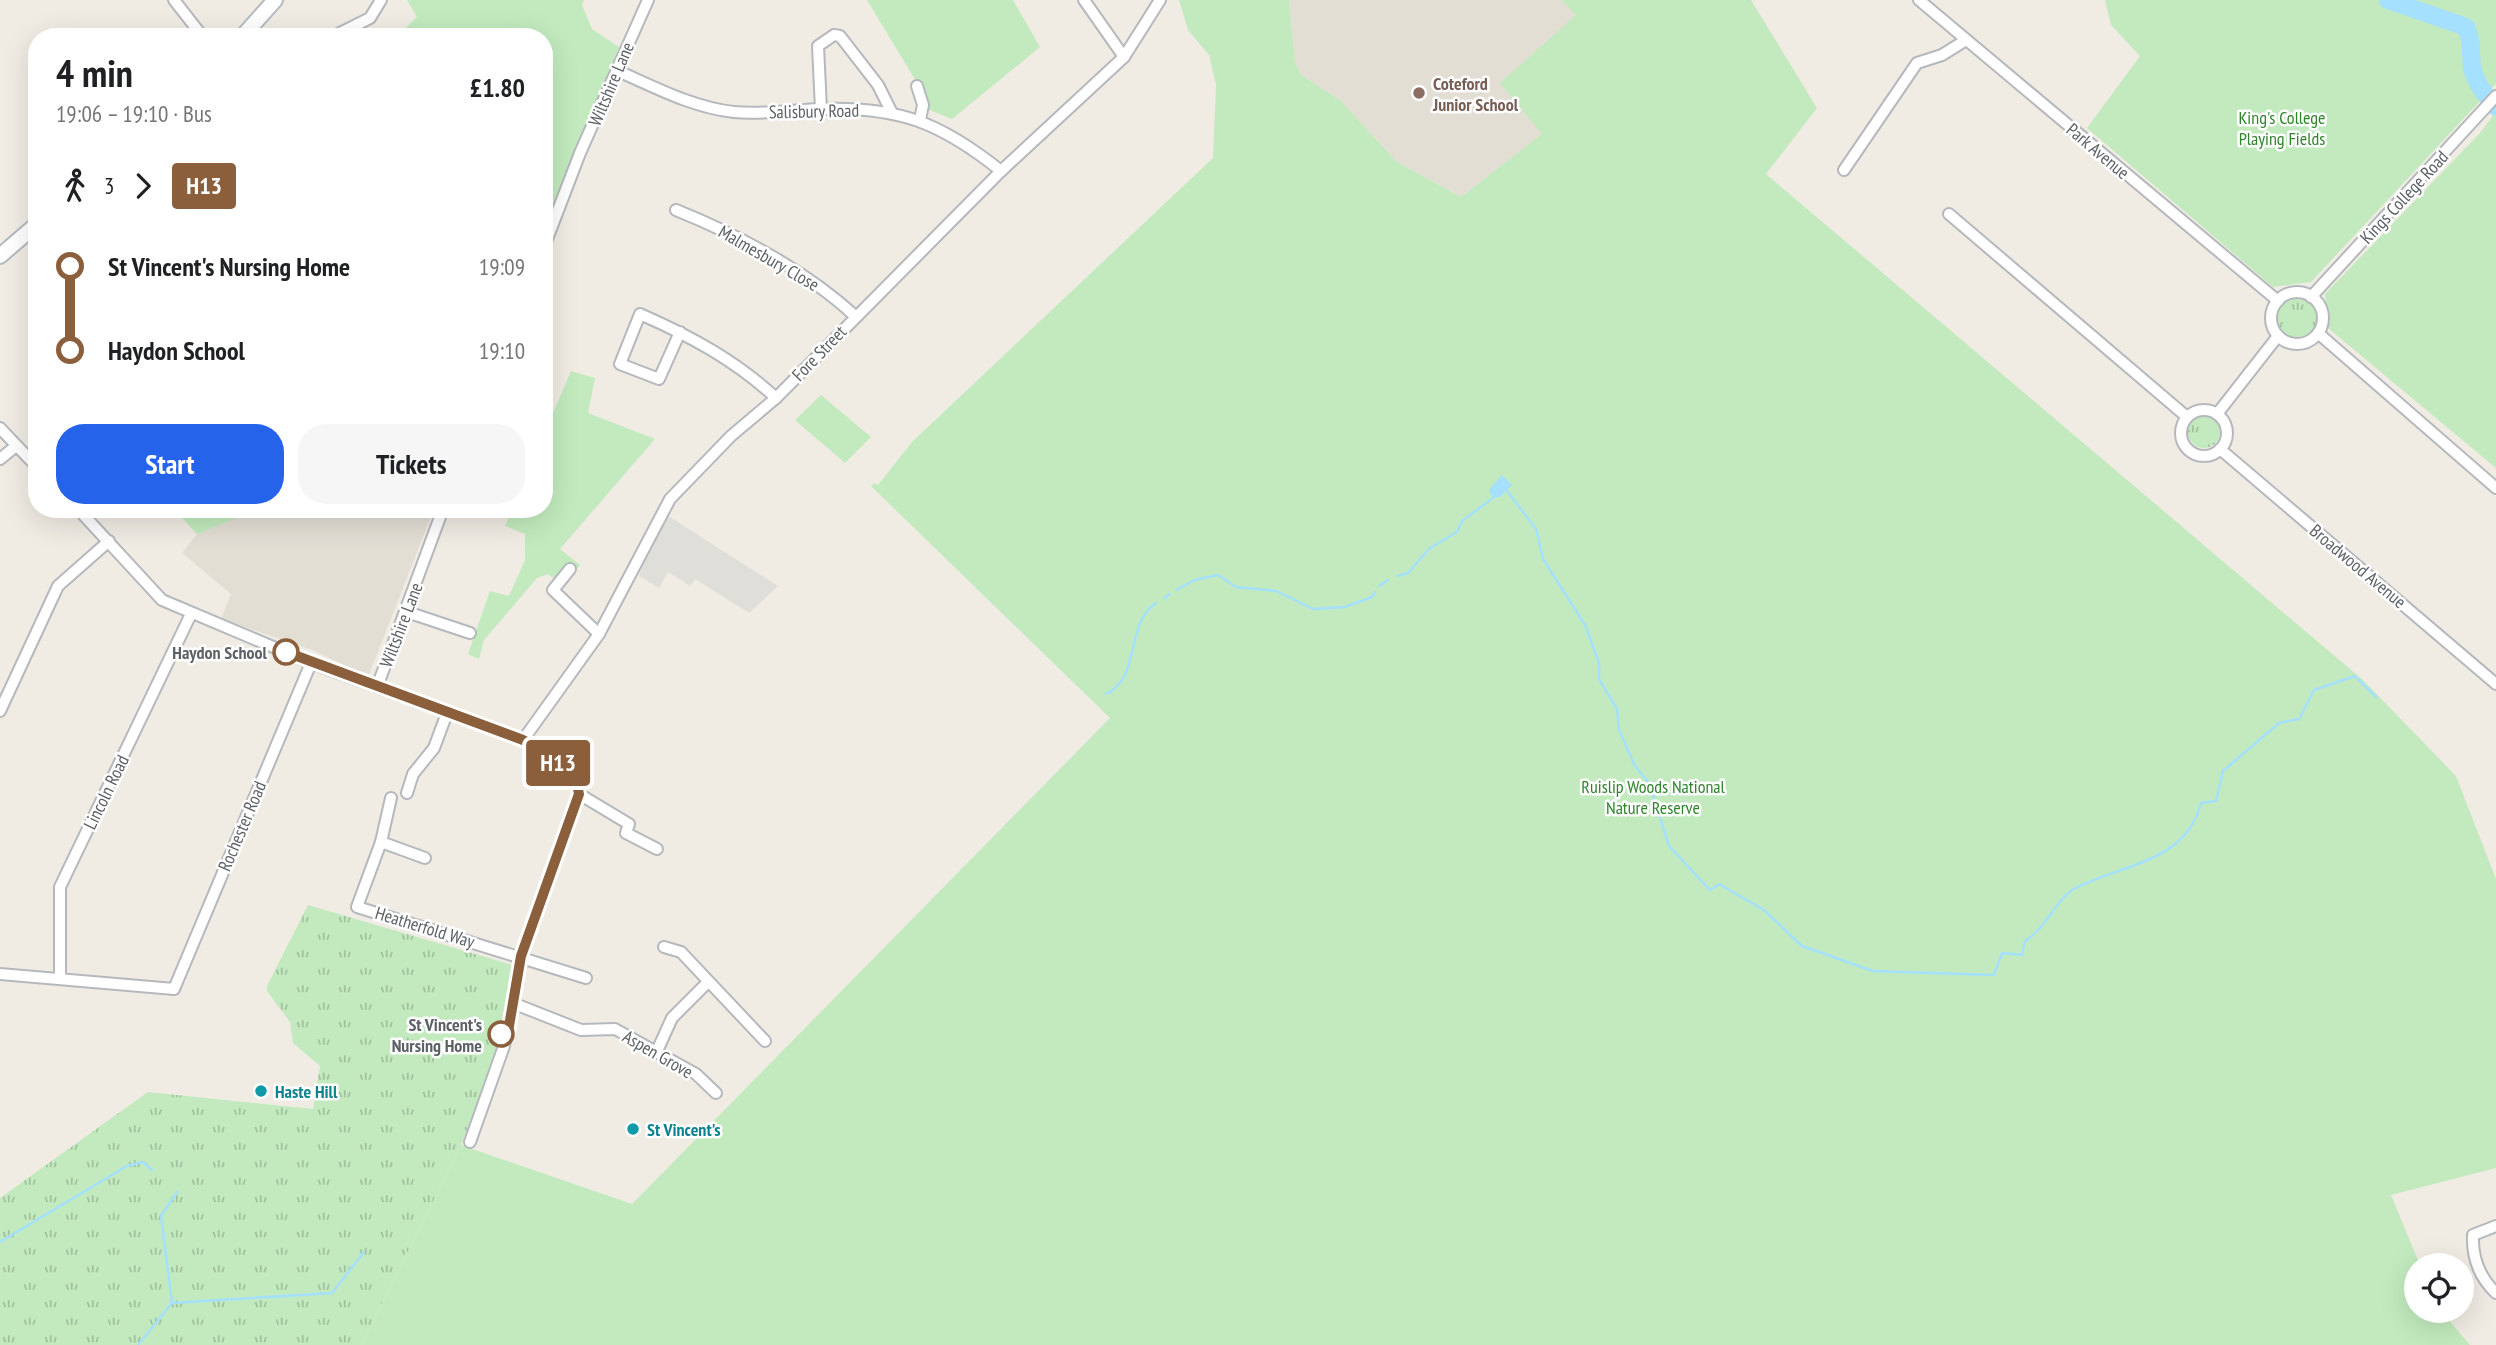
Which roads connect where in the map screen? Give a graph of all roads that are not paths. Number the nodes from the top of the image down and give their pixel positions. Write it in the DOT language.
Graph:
graph roads {
  1 [pos="174,0"];
  2 [pos="275,0"];
  3 [pos="381,0"];
  4 [pos="648,0"];
  5 [pos="1084,0"];
  6 [pos="1160,0"];
  7 [pos="1919,0"];
  8 [pos="197,28"];
  9 [pos="250,28"];
  10 [pos="350,28"];
  11 [pos="1966,40"];
  12 [pos="1124,57"];
  13 [pos="618,71"];
  14 [pos="917,86"];
  15 [pos="2496,96"];
  16 [pos="821,109"];
  17 [pos="892,113"];
  18 [pos="920,120"];
  19 [pos="1844,170"];
  20 [pos="1001,171"];
  21 [pos="676,210"];
  22 [pos="1949,214"];
  23 [pos="553,224"];
  24 [pos="28,232"];
  25 [pos="0,256"];
  26 [pos="2311,297"];
  27 [pos="2278,301"];
  28 [pos="855,316"];
  29 [pos="680,332"];
  30 [pos="2318,333"];
  31 [pos="2278,336"];
  32 [pos="776,398"];
  33 [pos="2217,414"];
  34 [pos="2187,417"];
  35 [pos="0,428"];
  36 [pos="16,446"];
  37 [pos="2220,449"];
  38 [pos="28,458"];
  39 [pos="0,459"];
  40 [pos="2496,488"];
  41 [pos="87,518"];
  42 [pos="440,518"];
  43 [pos="109,541"];
  44 [pos="570,569"];
  45 [pos="407,612"];
  46 [pos="191,614"];
  47 [pos="470,633"];
  48 [pos="599,634"];
  49 [pos="311,663"];
  50 [pos="2496,684"];
  51 [pos="377,687"];
  52 [pos="0,711"];
  53 [pos="447,713"];
  54 [pos="523,740"];
  55 [pos="407,793"];
  56 [pos="579,794"];
  57 [pos="391,798"];
  58 [pos="380,842"];
  59 [pos="657,849"];
  60 [pos="425,858"];
  61 [pos="664,947"];
  62 [pos="521,956"];
  63 [pos="0,974"];
  64 [pos="586,978"];
  65 [pos="60,979"];
  66 [pos="708,982"];
  67 [pos="514,1004"];
  68 [pos="765,1041"];
  69 [pos="657,1051"];
  70 [pos="716,1093"];
  71 [pos="470,1142"];
  72 [pos="2496,1226"];
  73 [pos="2496,1293"];
  1 -- 8 [label="street"];
  2 -- 9 [label="main road"];
  3 -- 10 [label="street"];
  4 -- 13 [label="street, Wiltshire Lane"];
  5 -- 12 [label="street"];
  6 -- 12 [label="street, Fore Street"];
  7 -- 11 [label="street, Park Avenue"];
  11 -- 19 [label="street"];
  11 -- 27 [label="street, Park Avenue"];
  12 -- 20 [label="street, Fore Street"];
  13 -- 16 [label="street, Salisbury Road"];
  13 -- 23 [label="street, Wiltshire Lane"];
  14 -- 18 [label="street"];
  15 -- 26 [label="street, Kings College Road"];
  16 -- 17 [label="street, Salisbury Road"];
  16 -- 17 [label="street"];
  17 -- 18 [label="street, Salisbury Road"];
  18 -- 20 [label="street, Salisbury Road"];
  20 -- 28 [label="street, Fore Street"];
  21 -- 28 [label="street, Malmesbury Close"];
  22 -- 34 [label="street"];
  24 -- 25 [label="main road"];
  26 -- 27 [label="street"];
  26 -- 30 [label="street"];
  27 -- 31 [label="street"];
  28 -- 32 [label="street, Fore Street"];
  29 -- 29 [label="street"];
  29 -- 32 [label="street"];
  30 -- 31 [label="street"];
  30 -- 40 [label="street"];
  31 -- 33 [label="street"];
  32 -- 48 [label="street, Fore Street"];
  33 -- 34 [label="street"];
  33 -- 37 [label="street"];
  34 -- 37 [label="street"];
  35 -- 36 [label="street"];
  36 -- 38 [label="street"];
  36 -- 39 [label="street"];
  37 -- 50 [label="street, Broadwood Avenue"];
  41 -- 43 [label="street"];
  42 -- 45 [label="street, Wiltshire Lane"];
  43 -- 46 [label="street"];
  43 -- 52 [label="street"];
  44 -- 48 [label="street"];
  45 -- 47 [label="street"];
  45 -- 51 [label="street, Wiltshire Lane"];
  46 -- 49 [label="street"];
  46 -- 65 [label="street, Lincoln Road"];
  48 -- 54 [label="street, Fore Street"];
  49 -- 51 [label="street"];
  49 -- 65 [label="street, Rochester Road"];
  51 -- 53 [label="street, Wiltshire Lane"];
  53 -- 54 [label="street, Wiltshire Lane"];
  53 -- 55 [label="street"];
  54 -- 56 [label="street, Wiltshire Lane"];
  56 -- 59 [label="street"];
  56 -- 62 [label="street"];
  57 -- 58 [label="street, Heatherfold Way"];
  58 -- 60 [label="street"];
  58 -- 62 [label="street, Heatherfold Way"];
  61 -- 66 [label="street"];
  62 -- 64 [label="street"];
  62 -- 67 [label="street"];
  63 -- 65 [label="street"];
  66 -- 68 [label="street"];
  66 -- 69 [label="street"];
  67 -- 69 [label="street, Aspen Grove"];
  67 -- 71 [label="street"];
  69 -- 70 [label="street, Aspen Grove"];
  72 -- 73 [label="street"];
}
